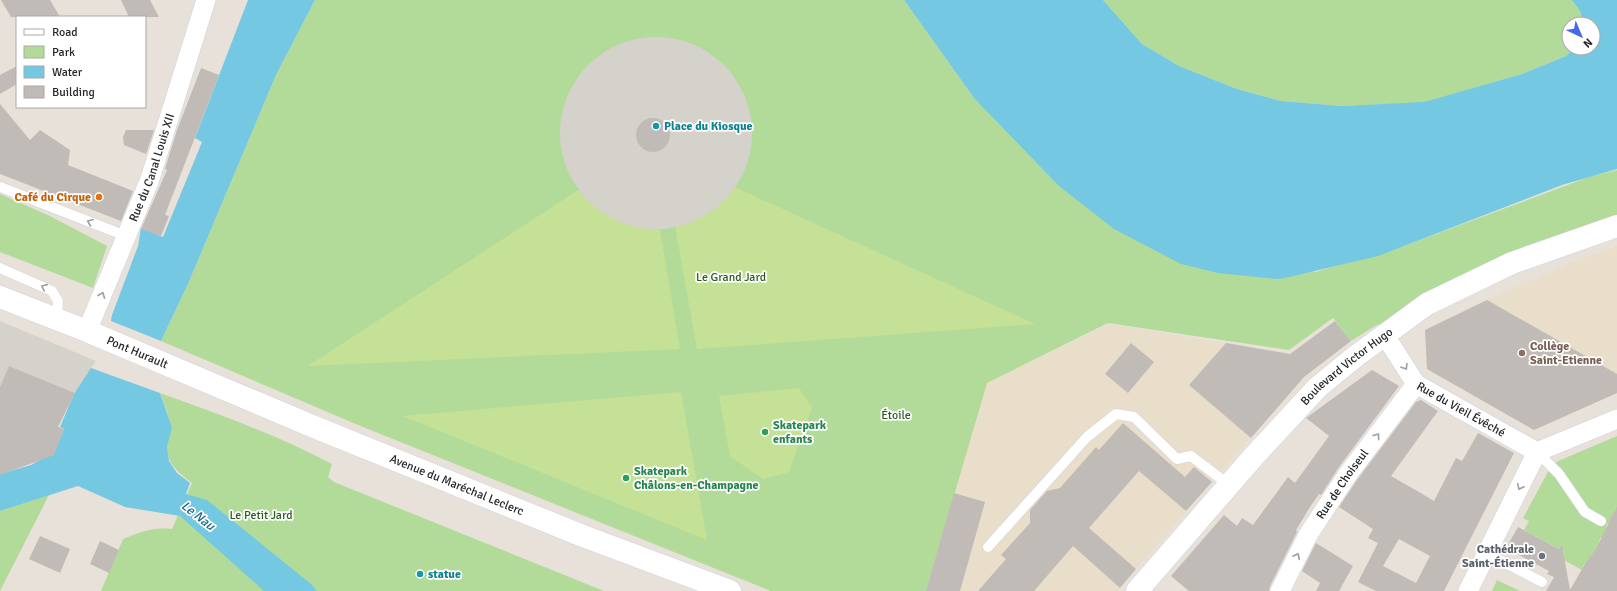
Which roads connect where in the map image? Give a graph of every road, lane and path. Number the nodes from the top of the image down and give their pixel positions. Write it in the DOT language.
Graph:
graph roads {
  1 [pos="206,0"];
  2 [pos="0,186"];
  3 [pos="1617,226"];
  4 [pos="126,236"];
  5 [pos="0,268"];
  6 [pos="0,297"];
  7 [pos="57,319"];
  8 [pos="87,331"];
  9 [pos="1384,334"];
  10 [pos="187,373"];
  11 [pos="1416,384"];
  12 [pos="1617,419"];
  13 [pos="1537,452"];
  14 [pos="1229,485"];
  15 [pos="1601,521"];
  16 [pos="988,547"];
  17 [pos="1486,553"];
  18 [pos="1542,582"];
  19 [pos="730,591"];
  20 [pos="1138,591"];
  21 [pos="1280,591"];
  22 [pos="1468,591"];
  1 -- 4 [label="street, Rue du Canal Louis XII"];
  4 -- 2 [label="lane, one-way"];
  3 -- 9 [label="main road, Boulevard Victor Hugo"];
  8 -- 4 [label="street, Rue du Canal Louis XII, one-way"];
  7 -- 5 [label="lane, one-way"];
  6 -- 7 [label="main road"];
  7 -- 8 [label="main road"];
  8 -- 10 [label="main road, Pont Hurault"];
  9 -- 11 [label="street, Rue du Vieil Évêché, one-way"];
  9 -- 14 [label="main road, Boulevard Victor Hugo"];
  10 -- 19 [label="main road, Avenue du Maréchal Leclerc"];
  11 -- 13 [label="street, Rue du Vieil Évêché"];
  21 -- 11 [label="street, Rue de Choiseul, one-way"];
  12 -- 13 [label="street"];
  13 -- 15 [label="lane"];
  13 -- 17 [label="street, one-way"];
  14 -- 16 [label="lane"];
  14 -- 20 [label="main road, Boulevard Victor Hugo"];
  17 -- 18 [label="lane"];
  17 -- 22 [label="street"];
}
